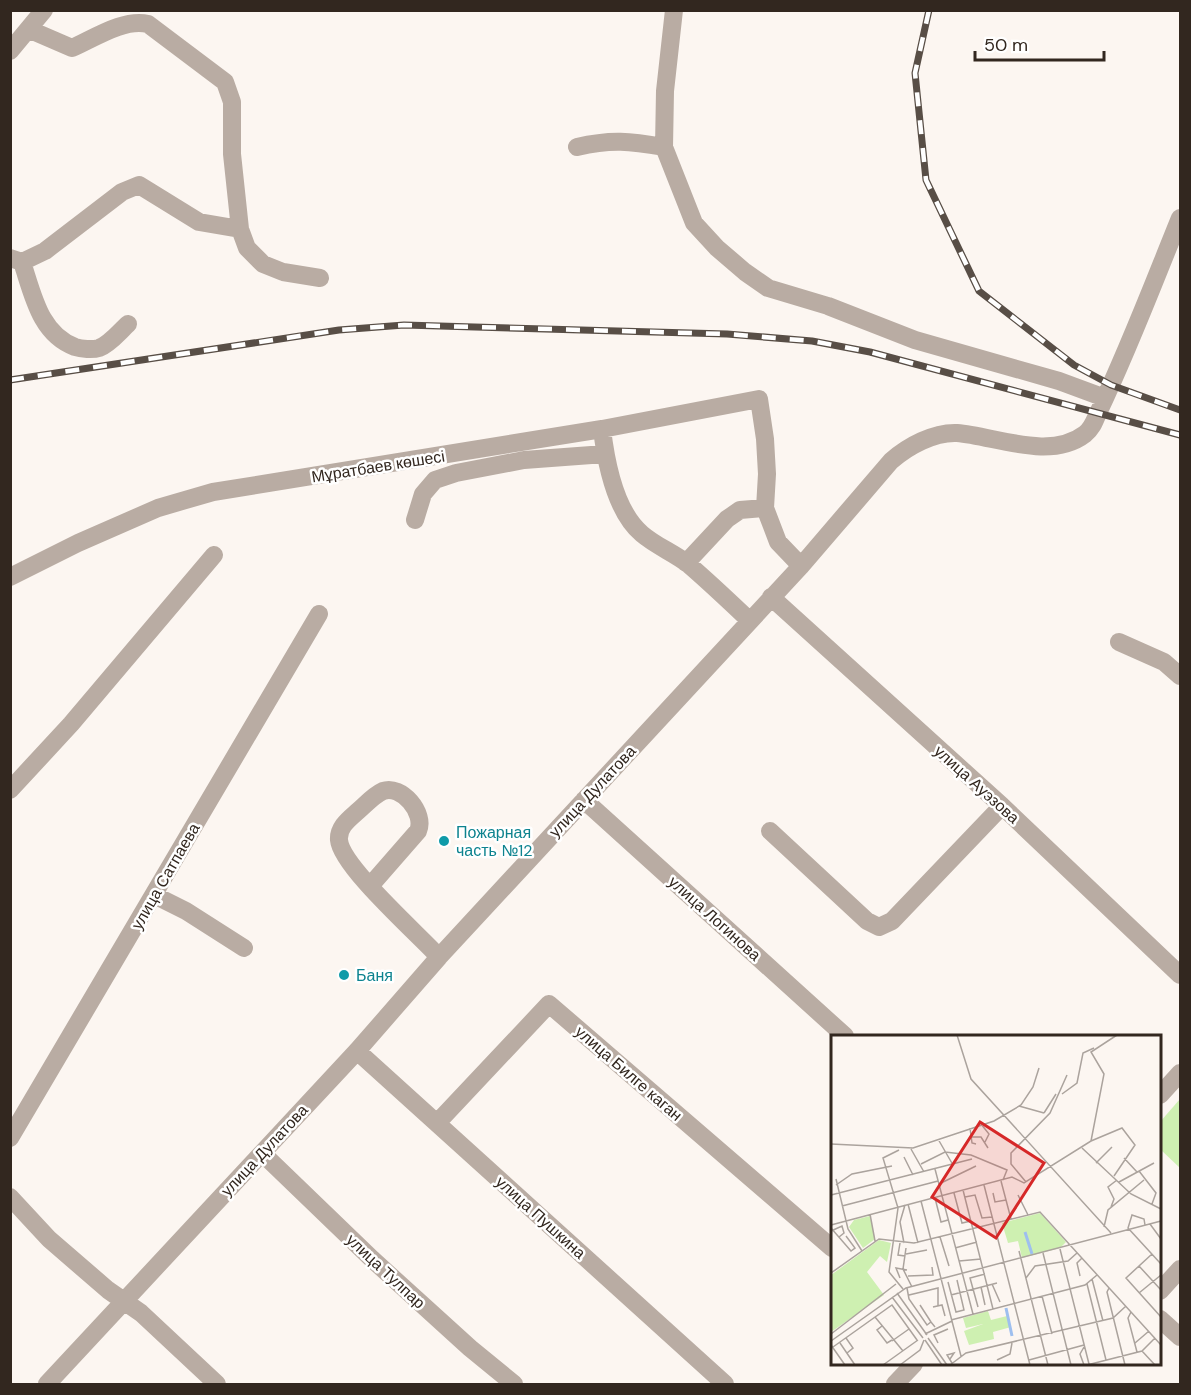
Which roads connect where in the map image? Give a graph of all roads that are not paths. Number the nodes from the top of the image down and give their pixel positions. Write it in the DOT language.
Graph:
graph roads {
  1 [pos="44,10"];
  2 [pos="674,10"];
  3 [pos="28,29"];
  4 [pos="10,51"];
  5 [pos="577,147"];
  6 [pos="664,147"];
  7 [pos="1180,218"];
  8 [pos="240,229"];
  9 [pos="16,260"];
  10 [pos="320,278"];
  11 [pos="128,324"];
  12 [pos="1105,398"];
  13 [pos="602,429"];
  14 [pos="605,454"];
  15 [pos="765,508"];
  16 [pos="415,520"];
  17 [pos="214,555"];
  18 [pos="686,563"];
  19 [pos="801,566"];
  20 [pos="10,577"];
  21 [pos="771,597"];
  22 [pos="319,614"];
  23 [pos="749,620"];
  24 [pos="1119,642"];
  25 [pos="1180,676"];
  26 [pos="10,790"];
  27 [pos="584,800"];
  28 [pos="1002,806"];
  29 [pos="770,831"];
  30 [pos="370,886"];
  31 [pos="154,895"];
  32 [pos="244,948"];
  33 [pos="439,957"];
  34 [pos="1180,975"];
  35 [pos="844,1035"];
  36 [pos="357,1051"];
  37 [pos="1180,1073"];
  38 [pos="1161,1094"];
  39 [pos="437,1123"];
  40 [pos="10,1138"];
  41 [pos="262,1153"];
  42 [pos="10,1197"];
  43 [pos="831,1247"];
  44 [pos="1180,1269"];
  45 [pos="1161,1290"];
  46 [pos="124,1300"];
  47 [pos="1161,1320"];
  48 [pos="1180,1337"];
  49 [pos="913,1365"];
  50 [pos="48,1384"];
  51 [pos="217,1384"];
  52 [pos="514,1384"];
  53 [pos="724,1384"];
  54 [pos="895,1384"];
  1 -- 3 [label="street"];
  2 -- 6 [label="street"];
  3 -- 4 [label="street"];
  3 -- 8 [label="street"];
  5 -- 6 [label="street"];
  6 -- 12 [label="street"];
  7 -- 12 [label="street"];
  8 -- 9 [label="street"];
  8 -- 10 [label="street"];
  9 -- 11 [label="street"];
  12 -- 19 [label="street, улица Дулатова"];
  13 -- 14 [label="street"];
  13 -- 15 [label="street, Мұратбаев көшесі"];
  13 -- 20 [label="street, Мұратбаев көшесі"];
  14 -- 16 [label="street"];
  14 -- 18 [label="street"];
  15 -- 18 [label="street"];
  15 -- 19 [label="street"];
  17 -- 26 [label="street"];
  18 -- 23 [label="street"];
  19 -- 21 [label="street, улица Дулатова"];
  21 -- 23 [label="street, улица Дулатова"];
  21 -- 28 [label="street, улица Ауэзова"];
  22 -- 31 [label="street, улица Сатпаева"];
  23 -- 27 [label="street, улица Дулатова"];
  24 -- 25 [label="street"];
  27 -- 33 [label="street, улица Дулатова"];
  27 -- 35 [label="street, улица Логинова"];
  28 -- 29 [label="street"];
  28 -- 34 [label="street, улица Ауэзова"];
  30 -- 30 [label="street"];
  30 -- 33 [label="street"];
  31 -- 32 [label="street"];
  31 -- 40 [label="street, улица Сатпаева"];
  33 -- 36 [label="street, улица Дулатова"];
  36 -- 39 [label="street, улица Пушкина"];
  36 -- 41 [label="street, улица Дулатова"];
  37 -- 38 [label="street"];
  39 -- 43 [label="street, улица Билге каган"];
  39 -- 53 [label="street, улица Пушкина"];
  41 -- 46 [label="street, улица Дулатова"];
  41 -- 52 [label="street, улица Тулпар"];
  42 -- 46 [label="street"];
  44 -- 45 [label="street"];
  46 -- 50 [label="street, улица Дулатова"];
  46 -- 51 [label="street"];
  47 -- 48 [label="street"];
  49 -- 54 [label="street"];
}
